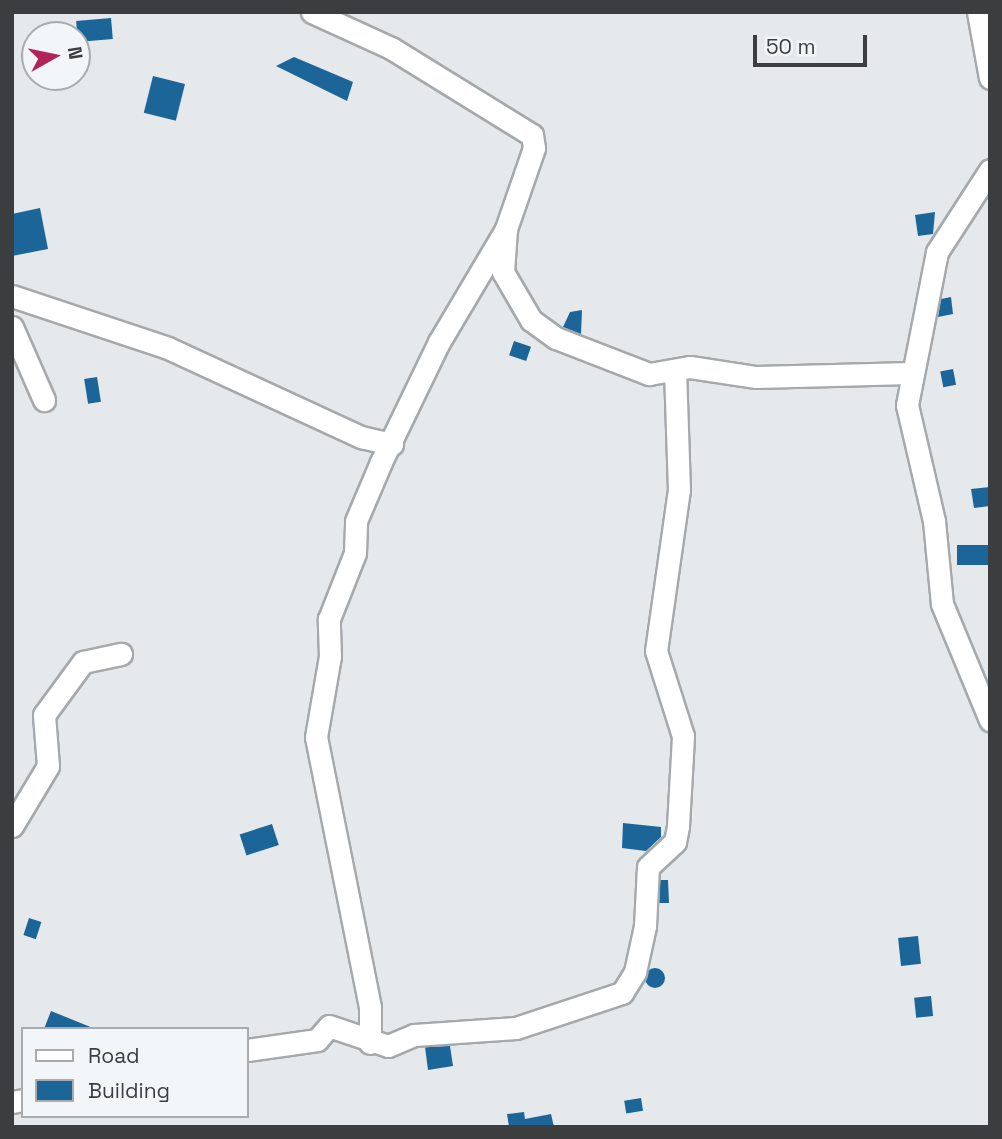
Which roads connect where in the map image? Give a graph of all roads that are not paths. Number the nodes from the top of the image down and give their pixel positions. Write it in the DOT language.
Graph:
graph roads {
  1 [pos="312,12"];
  2 [pos="978,12"];
  3 [pos="344,18"];
  4 [pos="990,78"];
  5 [pos="990,170"];
  6 [pos="506,229"];
  7 [pos="12,296"];
  8 [pos="12,327"];
  9 [pos="675,370"];
  10 [pos="911,373"];
  11 [pos="44,400"];
  12 [pos="392,443"];
  13 [pos="121,654"];
  14 [pos="990,720"];
  15 [pos="12,826"];
  16 [pos="370,1043"];
  17 [pos="248,1050"];
  1 -- 3 [label="street"];
  2 -- 4 [label="street"];
  3 -- 6 [label="street"];
  5 -- 10 [label="street"];
  6 -- 9 [label="street"];
  6 -- 12 [label="street"];
  7 -- 12 [label="street"];
  8 -- 11 [label="street"];
  9 -- 10 [label="street"];
  9 -- 16 [label="street"];
  10 -- 14 [label="street"];
  12 -- 16 [label="street"];
  13 -- 15 [label="street"];
  16 -- 17 [label="street"];
}
